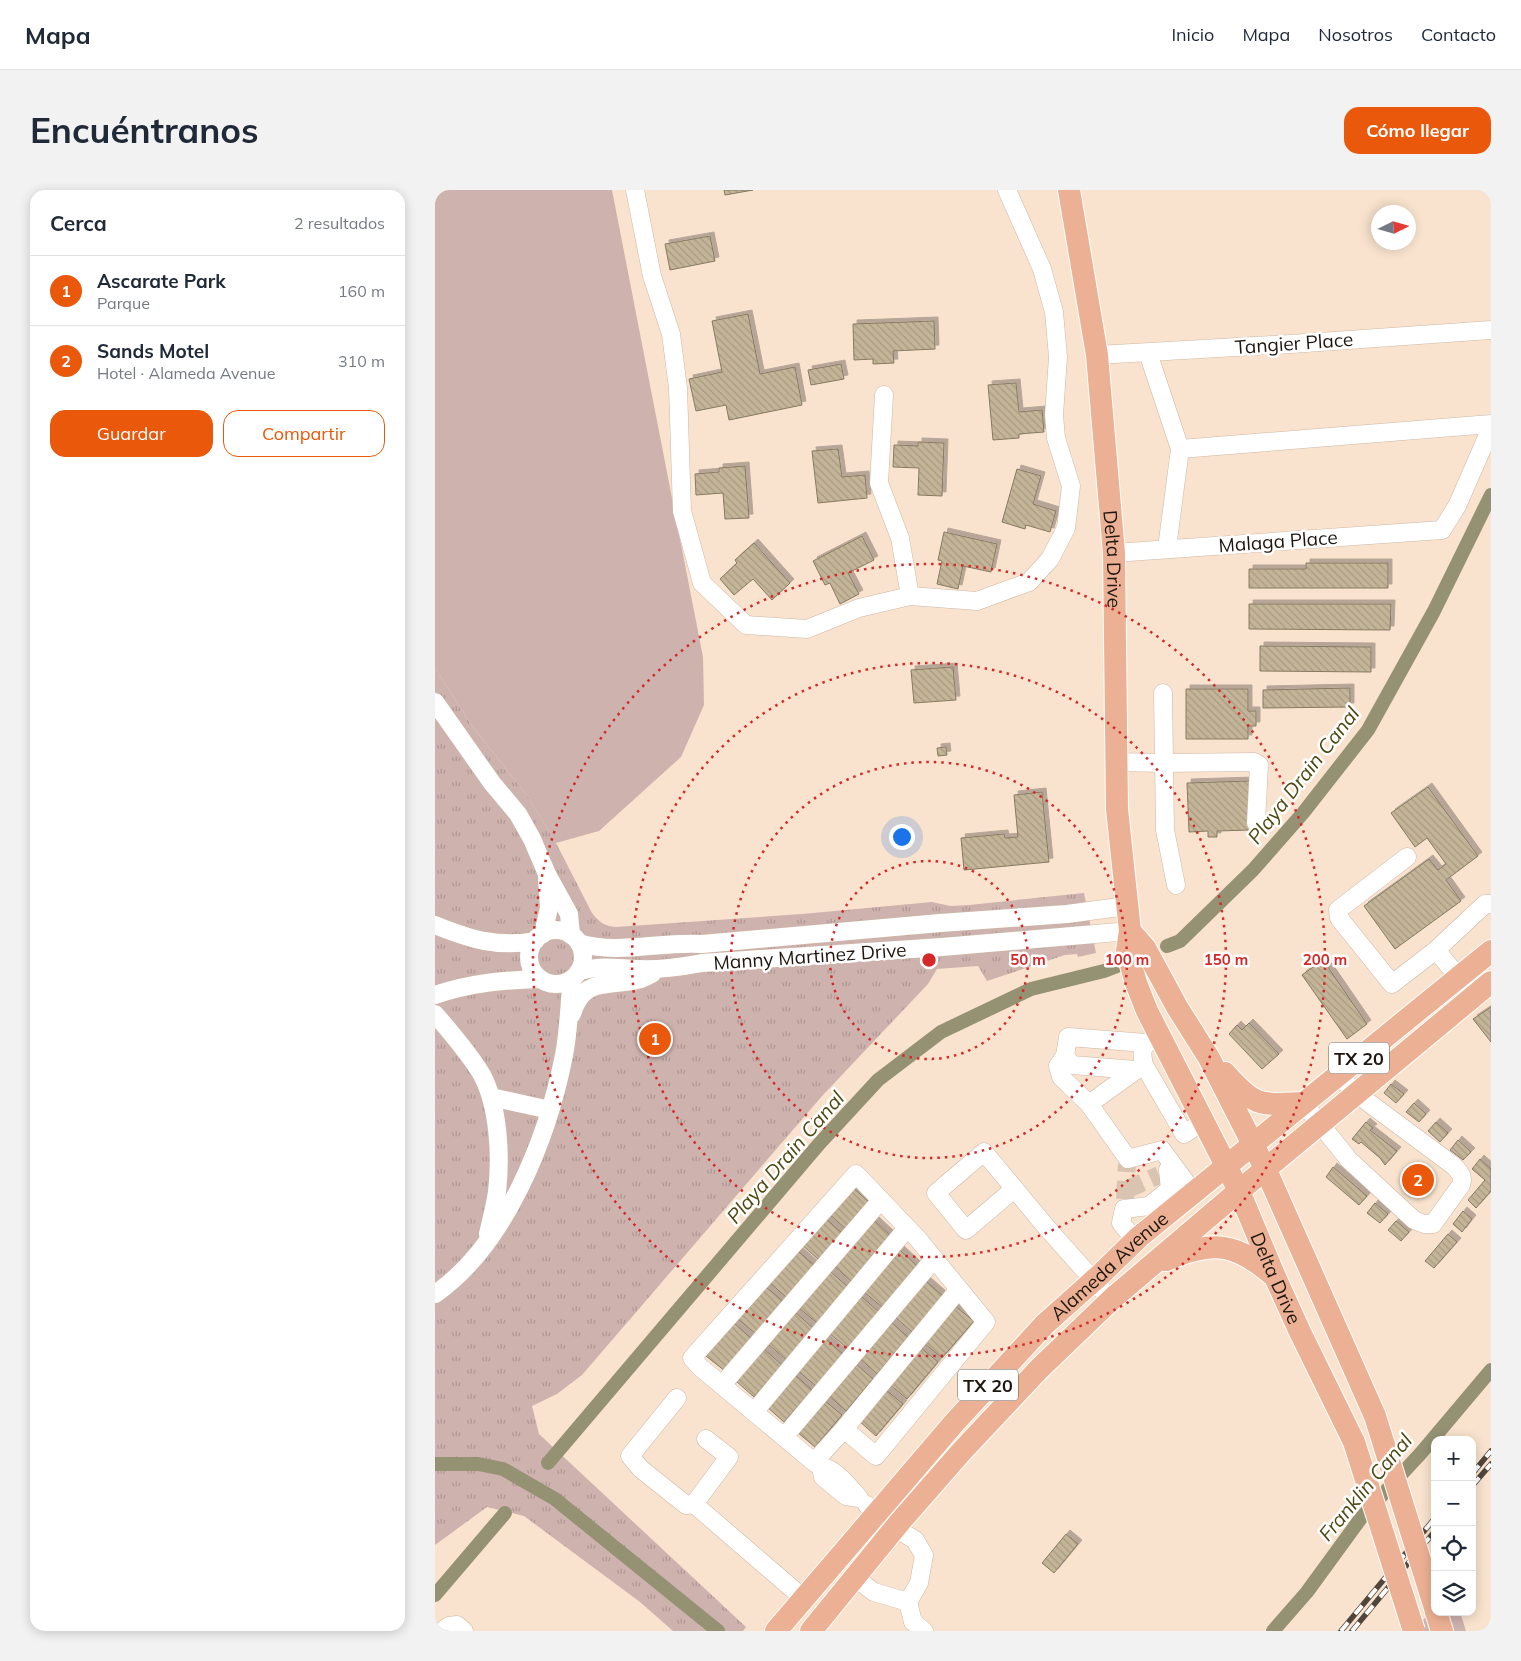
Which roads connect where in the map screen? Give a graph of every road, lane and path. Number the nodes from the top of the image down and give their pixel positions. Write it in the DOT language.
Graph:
graph roads {
  1 [pos="635,190"];
  2 [pos="1007,190"];
  3 [pos="1069,190"];
  4 [pos="1491,330"];
  5 [pos="1148,352"];
  6 [pos="1097,355"];
  7 [pos="884,395"];
  8 [pos="1491,426"];
  9 [pos="1180,449"];
  10 [pos="1167,548"];
  11 [pos="1113,553"];
  12 [pos="910,596"];
  13 [pos="1163,693"];
  14 [pos="435,702"];
  15 [pos="1117,762"];
  16 [pos="1164,763"];
  17 [pos="1256,824"];
  18 [pos="1407,857"];
  19 [pos="547,874"];
  20 [pos="1176,886"];
  21 [pos="1491,904"];
  22 [pos="1127,906"];
  23 [pos="569,914"];
  24 [pos="940,923"];
  25 [pos="435,925"];
  26 [pos="1130,931"];
  27 [pos="799,936"];
  28 [pos="539,938"];
  29 [pos="575,939"];
  30 [pos="615,947"];
  31 [pos="942,947"];
  32 [pos="1435,950"];
  33 [pos="1491,951"];
  34 [pos="801,957"];
  35 [pos="665,969"];
  36 [pos="576,975"];
  37 [pos="1459,977"];
  38 [pos="540,979"];
  39 [pos="1483,989"];
  40 [pos="435,995"];
  41 [pos="435,1014"];
  42 [pos="1183,1016"];
  43 [pos="567,1029"];
  44 [pos="1154,1036"];
  45 [pos="1065,1056"];
  46 [pos="1209,1058"];
  47 [pos="1140,1068"];
  48 [pos="1179,1074"];
  49 [pos="1338,1074"];
  50 [pos="1158,1090"];
  51 [pos="1357,1094"];
  52 [pos="491,1097"];
  53 [pos="1089,1104"];
  54 [pos="1303,1104"];
  55 [pos="550,1110"];
  56 [pos="1204,1121"];
  57 [pos="1319,1125"];
  58 [pos="1183,1134"];
  59 [pos="1252,1144"];
  60 [pos="1161,1150"];
  61 [pos="1226,1165"];
  62 [pos="1266,1170"];
  63 [pos="1167,1171"];
  64 [pos="1015,1189"];
  65 [pos="1239,1191"];
  66 [pos="1193,1192"];
  67 [pos="881,1200"];
  68 [pos="907,1228"];
  69 [pos="1135,1240"];
  70 [pos="486,1242"];
  71 [pos="934,1259"];
  72 [pos="1149,1268"];
  73 [pos="1275,1277"];
  74 [pos="1093,1280"];
  75 [pos="959,1290"];
  76 [pos="435,1294"];
  77 [pos="1111,1300"];
  78 [pos="722,1385"];
  79 [pos="677,1398"];
  80 [pos="754,1412"];
  81 [pos="844,1429"];
  82 [pos="784,1437"];
  83 [pos="706,1439"];
  84 [pos="818,1465"];
  85 [pos="694,1504"];
  86 [pos="876,1513"];
  87 [pos="895,1528"];
  88 [pos="855,1578"];
  89 [pos="1431,1595"];
  90 [pos="803,1598"];
  91 [pos="908,1602"];
  92 [pos="1437,1616"];
  93 [pos="442,1631"];
  94 [pos="464,1631"];
  95 [pos="775,1631"];
  96 [pos="811,1631"];
  97 [pos="924,1631"];
  98 [pos="1414,1631"];
  99 [pos="1442,1631"];
  1 -- 12 [label="street"];
  2 -- 12 [label="street"];
  3 -- 6 [label="main road, Delta Drive"];
  4 -- 5 [label="street, Tangier Place"];
  5 -- 6 [label="street, Tangier Place"];
  5 -- 9 [label="street"];
  6 -- 11 [label="main road, Delta Drive"];
  7 -- 12 [label="street"];
  8 -- 9 [label="street"];
  8 -- 10 [label="street, Malaga Place"];
  9 -- 10 [label="street"];
  10 -- 11 [label="street, Malaga Place"];
  11 -- 15 [label="main road, Delta Drive"];
  13 -- 16 [label="street"];
  14 -- 19 [label="street"];
  15 -- 16 [label="street"];
  15 -- 22 [label="main road, Delta Drive"];
  16 -- 17 [label="street"];
  16 -- 20 [label="street"];
  18 -- 32 [label="street"];
  19 -- 23 [label="street"];
  19 -- 28 [label="street"];
  21 -- 32 [label="street"];
  22 -- 24 [label="street, Manny Martinez Drive"];
  22 -- 26 [label="main road, Delta Drive"];
  23 -- 29 [label="street"];
  23 -- 30 [label="street"];
  24 -- 27 [label="street, Manny Martinez Drive"];
  24 -- 31 [label="street"];
  25 -- 28 [label="street"];
  26 -- 31 [label="street, Manny Martinez Drive"];
  26 -- 42 [label="main road, Delta Drive"];
  26 -- 44 [label="main road, Delta Drive"];
  27 -- 30 [label="street, Manny Martinez Drive"];
  27 -- 34 [label="street"];
  28 -- 29 [label="street"];
  28 -- 38 [label="street"];
  29 -- 30 [label="street, Manny Martinez Drive"];
  29 -- 36 [label="street"];
  31 -- 34 [label="street, Manny Martinez Drive"];
  32 -- 37 [label="street"];
  33 -- 37 [label="main road, Alameda Avenue / TX 20"];
  34 -- 35 [label="street, Manny Martinez Drive"];
  35 -- 36 [label="street, Manny Martinez Drive"];
  35 -- 43 [label="street"];
  36 -- 38 [label="street"];
  36 -- 43 [label="street"];
  37 -- 39 [label="street"];
  37 -- 49 [label="main road, Alameda Avenue / TX 20"];
  38 -- 40 [label="street"];
  39 -- 51 [label="main road, Alameda Avenue / TX 20"];
  41 -- 52 [label="street"];
  42 -- 44 [label="main road"];
  42 -- 46 [label="main road, Delta Drive"];
  43 -- 55 [label="street"];
  44 -- 45 [label="street"];
  44 -- 47 [label="street"];
  44 -- 48 [label="main road, Delta Drive"];
  45 -- 47 [label="street"];
  45 -- 53 [label="street"];
  46 -- 54 [label="main road"];
  46 -- 59 [label="main road, Delta Drive"];
  47 -- 50 [label="street"];
  47 -- 53 [label="street"];
  48 -- 50 [label="street"];
  48 -- 56 [label="main road, Delta Drive"];
  49 -- 51 [label="street"];
  49 -- 54 [label="main road, Alameda Avenue / TX 20"];
  50 -- 58 [label="street"];
  51 -- 57 [label="main road, Alameda Avenue / TX 20"];
  51 -- 57 [label="street"];
  52 -- 55 [label="street"];
  52 -- 70 [label="street"];
  53 -- 60 [label="street"];
  54 -- 57 [label="street"];
  54 -- 59 [label="main road, Alameda Avenue / TX 20"];
  55 -- 70 [label="street"];
  56 -- 58 [label="street"];
  56 -- 61 [label="main road, Delta Drive"];
  57 -- 62 [label="main road, Alameda Avenue / TX 20"];
  58 -- 60 [label="street"];
  59 -- 61 [label="main road, Alameda Avenue / TX 20"];
  59 -- 62 [label="main road, Delta Drive"];
  60 -- 63 [label="street"];
  61 -- 65 [label="main road, Delta Drive"];
  61 -- 66 [label="main road, Alameda Avenue / TX 20"];
  62 -- 65 [label="main road, Alameda Avenue / TX 20"];
  62 -- 89 [label="main road, Delta Drive, bridge"];
  63 -- 66 [label="street"];
  63 -- 69 [label="street"];
  64 -- 64 [label="street"];
  64 -- 74 [label="street"];
  65 -- 72 [label="main road, Alameda Avenue / TX 20"];
  65 -- 73 [label="main road, Delta Drive"];
  66 -- 69 [label="main road, Alameda Avenue / TX 20"];
  67 -- 68 [label="street"];
  67 -- 78 [label="street"];
  67 -- 78 [label="street"];
  68 -- 71 [label="street"];
  68 -- 80 [label="street"];
  69 -- 74 [label="main road, Alameda Avenue / TX 20"];
  70 -- 76 [label="street"];
  71 -- 75 [label="street"];
  71 -- 82 [label="street"];
  72 -- 73 [label="main road"];
  72 -- 77 [label="main road, Alameda Avenue / TX 20"];
  73 -- 98 [label="main road, Delta Drive, bridge"];
  74 -- 77 [label="street"];
  74 -- 86 [label="main road, Alameda Avenue / TX 20"];
  75 -- 81 [label="street"];
  75 -- 81 [label="street"];
  77 -- 87 [label="main road, Alameda Avenue / TX 20"];
  78 -- 80 [label="street"];
  79 -- 85 [label="street"];
  80 -- 82 [label="street"];
  81 -- 84 [label="street"];
  82 -- 84 [label="street"];
  83 -- 85 [label="street"];
  84 -- 86 [label="street"];
  85 -- 90 [label="street"];
  86 -- 87 [label="street"];
  86 -- 90 [label="main road, Alameda Avenue / TX 20"];
  87 -- 88 [label="main road, Alameda Avenue / TX 20"];
  87 -- 91 [label="street"];
  88 -- 91 [label="street"];
  88 -- 96 [label="main road, Alameda Avenue / TX 20"];
  90 -- 95 [label="main road, Alameda Avenue / TX 20"];
  91 -- 97 [label="street"];
  92 -- 99 [label="main road"];
  93 -- 94 [label="street"];
}
